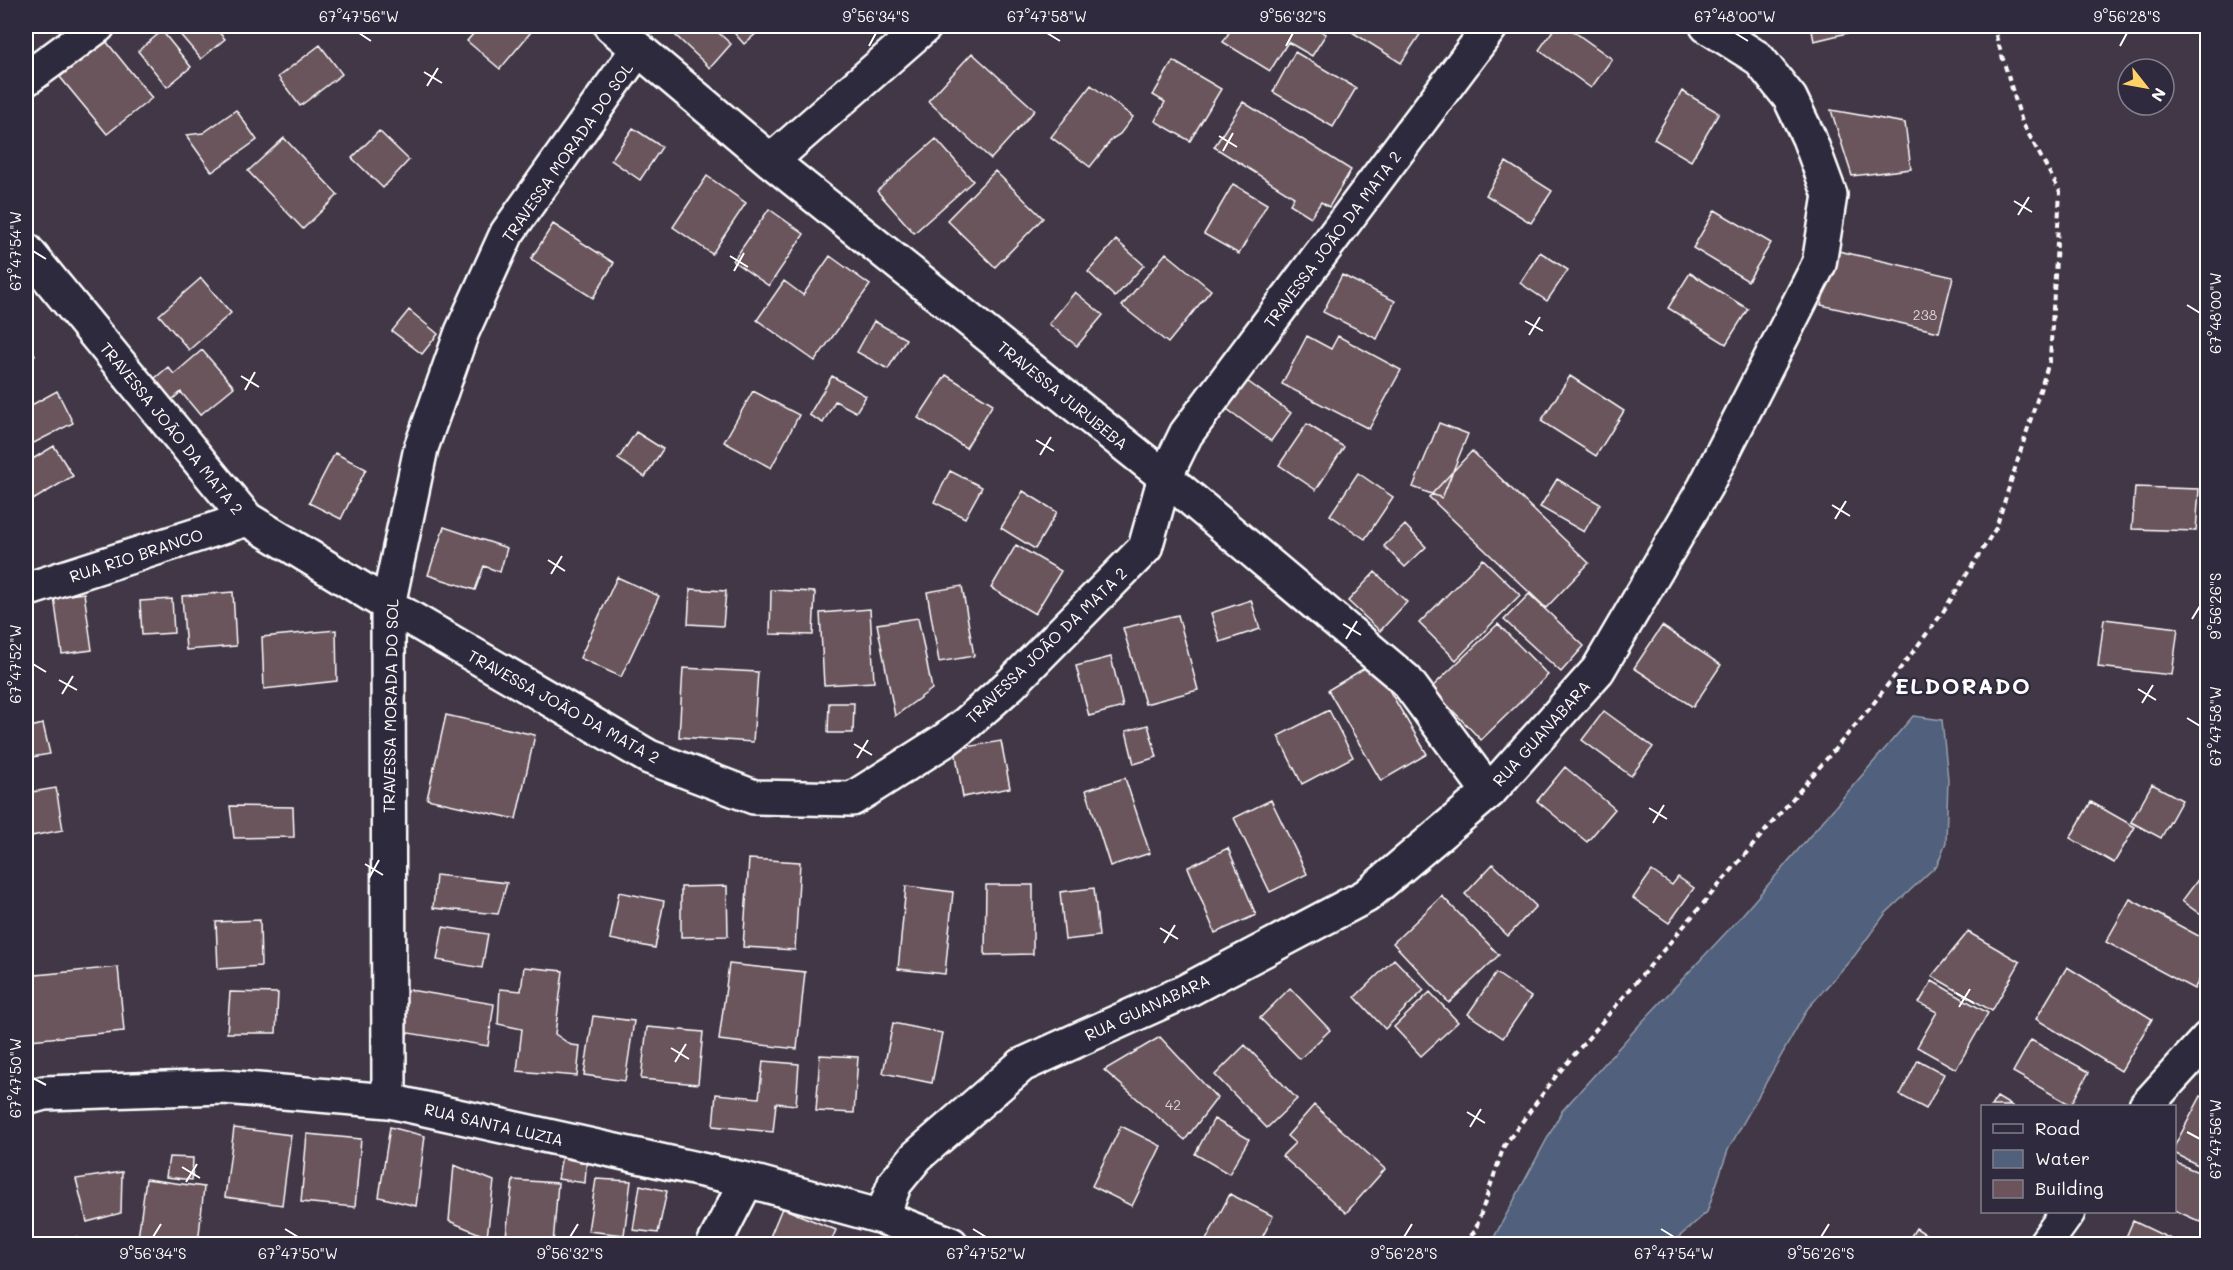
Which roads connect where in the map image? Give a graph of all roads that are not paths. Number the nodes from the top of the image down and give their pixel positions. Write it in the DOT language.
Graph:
graph roads {
  1 [pos="98,26"];
  2 [pos="611,26"];
  3 [pos="925,26"];
  4 [pos="1491,26"];
  5 [pos="1707,26"];
  6 [pos="638,49"];
  7 [pos="26,79"];
  8 [pos="771,161"];
  9 [pos="26,250"];
  10 [pos="1165,477"];
  11 [pos="247,519"];
  12 [pos="26,590"];
  13 [pos="388,605"];
  14 [pos="1489,792"];
  15 [pos="2208,1038"];
  16 [pos="26,1098"];
  17 [pos="389,1101"];
  18 [pos="2148,1105"];
  19 [pos="747,1180"];
  20 [pos="2067,1213"];
  21 [pos="882,1217"];
  22 [pos="714,1245"];
  23 [pos="951,1245"];
  24 [pos="2045,1245"];
  1 -- 7 [label="street"];
  2 -- 6 [label="street, TRAVESSA JURUBEBA"];
  3 -- 8 [label="street"];
  4 -- 10 [label="street, TRAVESSA JOÃO DA MATA 2"];
  5 -- 14 [label="street, RUA GUANABARA"];
  6 -- 8 [label="street, TRAVESSA JURUBEBA"];
  6 -- 13 [label="street, TRAVESSA MORADA DO SOL"];
  8 -- 10 [label="street, TRAVESSA JURUBEBA"];
  9 -- 11 [label="street, TRAVESSA JOÃO DA MATA 2"];
  10 -- 13 [label="street, TRAVESSA JOÃO DA MATA 2"];
  10 -- 14 [label="street, TRAVESSA JURUBEBA"];
  11 -- 12 [label="street, RUA RIO BRANCO"];
  11 -- 13 [label="street, TRAVESSA JOÃO DA MATA 2"];
  13 -- 17 [label="street, TRAVESSA MORADA DO SOL"];
  14 -- 21 [label="street, RUA GUANABARA"];
  15 -- 18 [label="street"];
  16 -- 17 [label="street, RUA SANTA LUZIA"];
  17 -- 19 [label="street, RUA SANTA LUZIA"];
  19 -- 21 [label="street, RUA SANTA LUZIA"];
  19 -- 22 [label="street"];
  20 -- 24 [label="street"];
  21 -- 23 [label="street, RUA SANTA LUZIA"];
}
